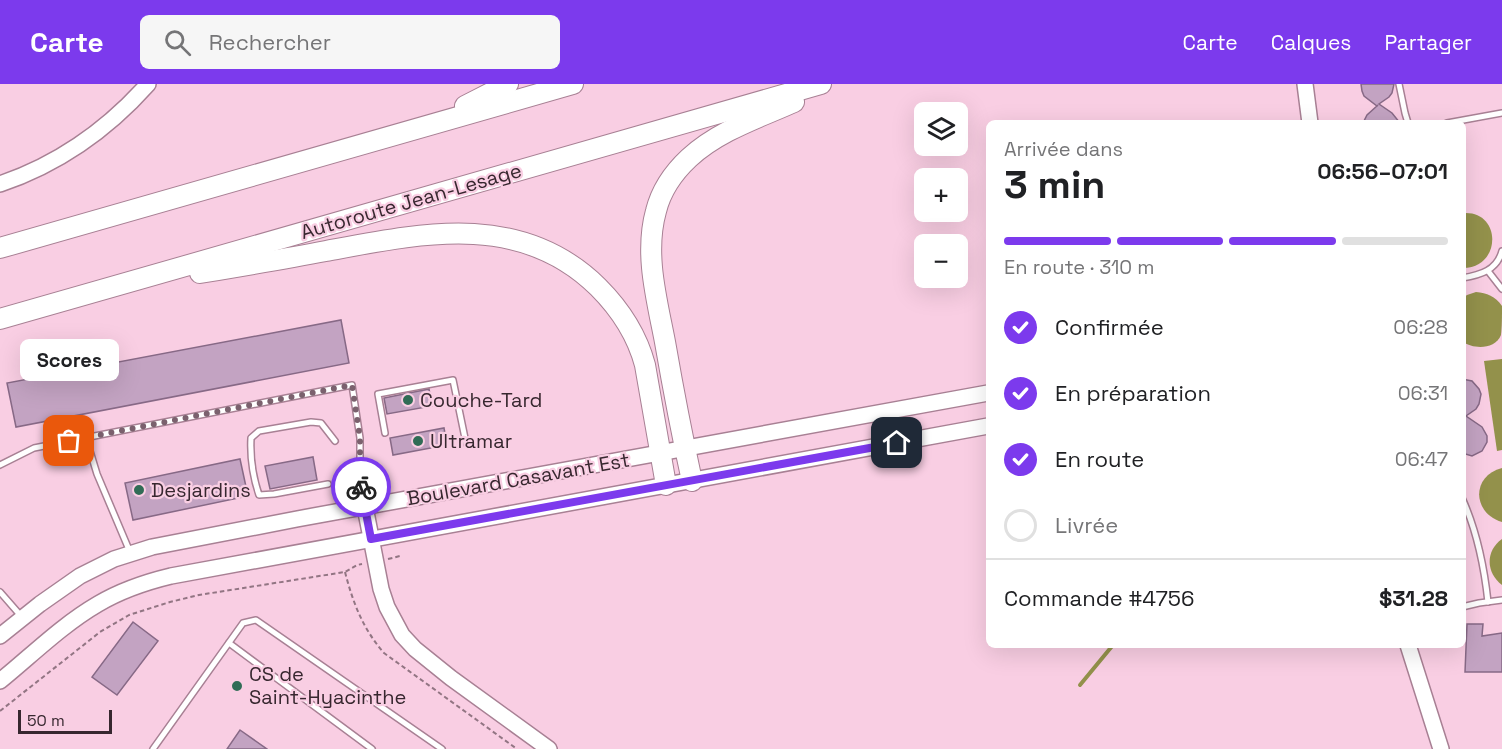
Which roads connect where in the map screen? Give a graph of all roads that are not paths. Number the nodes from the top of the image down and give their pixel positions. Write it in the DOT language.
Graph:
graph roads {
  1 [pos="148,84"];
  2 [pos="508,84"];
  3 [pos="573,84"];
  4 [pos="821,84"];
  5 [pos="834,84"];
  6 [pos="1305,84"];
  7 [pos="1399,84"];
  8 [pos="1502,113"];
  9 [pos="1310,120"];
  10 [pos="1407,120"];
  11 [pos="1464,120"];
  12 [pos="431,124"];
  13 [pos="0,184"];
  14 [pos="0,248"];
  15 [pos="1502,250"];
  16 [pos="1488,271"];
  17 [pos="1466,277"];
  18 [pos="1502,290"];
  19 [pos="98,291"];
  20 [pos="0,319"];
  21 [pos="986,393"];
  22 [pos="986,426"];
  23 [pos="385,433"];
  24 [pos="87,438"];
  25 [pos="335,441"];
  26 [pos="466,443"];
  27 [pos="685,448"];
  28 [pos="660,453"];
  29 [pos="0,465"];
  30 [pos="692,481"];
  31 [pos="328,484"];
  32 [pos="666,485"];
  33 [pos="365,507"];
  34 [pos="1466,508"];
  35 [pos="371,539"];
  36 [pos="131,553"];
  37 [pos="0,592"];
  38 [pos="1502,600"];
  39 [pos="1488,602"];
  40 [pos="1466,606"];
  41 [pos="22,618"];
  42 [pos="0,636"];
  43 [pos="229,643"];
  44 [pos="1409,648"];
  45 [pos="0,681"];
  46 [pos="153,749"];
  47 [pos="372,749"];
  48 [pos="442,749"];
  49 [pos="549,749"];
  50 [pos="1441,749"];
  1 -- 13 [label="street"];
  2 -- 12 [label="highway"];
  3 -- 12 [label="highway"];
  4 -- 19 [label="highway, Autoroute Jean-Lesage"];
  5 -- 27 [label="highway"];
  6 -- 9 [label="street"];
  7 -- 10 [label="lane"];
  8 -- 11 [label="lane"];
  12 -- 14 [label="highway"];
  15 -- 16 [label="lane"];
  16 -- 17 [label="lane"];
  16 -- 18 [label="lane"];
  19 -- 20 [label="highway, Autoroute Jean-Lesage"];
  19 -- 28 [label="highway"];
  21 -- 27 [label="street, Boulevard Casavant Est"];
  22 -- 30 [label="street, Boulevard Casavant Est"];
  23 -- 26 [label="lane"];
  24 -- 29 [label="lane"];
  24 -- 33 [label="lane"];
  24 -- 36 [label="lane"];
  25 -- 31 [label="lane"];
  27 -- 28 [label="street, Boulevard Casavant Est"];
  27 -- 30 [label="highway"];
  28 -- 32 [label="highway"];
  28 -- 33 [label="street, Boulevard Casavant Est"];
  30 -- 32 [label="street, Boulevard Casavant Est"];
  32 -- 35 [label="street, Boulevard Casavant Est"];
  33 -- 35 [label="street"];
  33 -- 36 [label="street, Boulevard Casavant Est"];
  34 -- 39 [label="lane"];
  35 -- 45 [label="street, Boulevard Casavant Est"];
  35 -- 49 [label="street"];
  36 -- 41 [label="street, Boulevard Casavant Est"];
  37 -- 41 [label="lane"];
  38 -- 39 [label="lane"];
  39 -- 40 [label="lane"];
  41 -- 42 [label="street, Boulevard Casavant Est"];
  43 -- 46 [label="lane"];
  43 -- 47 [label="lane"];
  43 -- 48 [label="lane"];
  44 -- 50 [label="street"];
}
